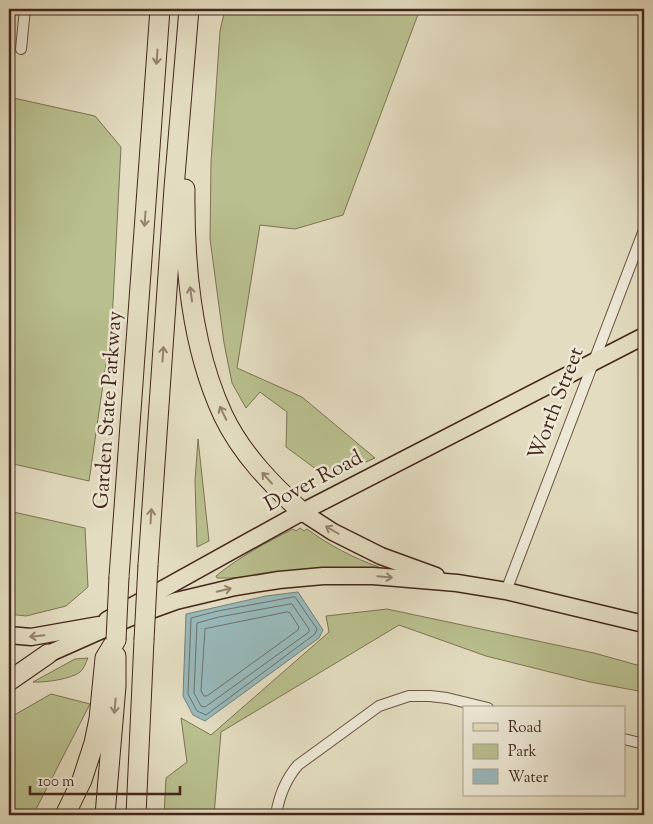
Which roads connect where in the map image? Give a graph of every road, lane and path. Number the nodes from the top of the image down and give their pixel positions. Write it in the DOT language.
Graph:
graph roads {
  1 [pos="25,9"];
  2 [pos="160,9"];
  3 [pos="189,9"];
  4 [pos="21,48"];
  5 [pos="185,64"];
  6 [pos="644,230"];
  7 [pos="644,336"];
  8 [pos="593,363"];
  9 [pos="302,512"];
  10 [pos="457,583"];
  11 [pos="506,592"];
  12 [pos="644,624"];
  13 [pos="99,625"];
  14 [pos="9,635"];
  15 [pos="116,640"];
  16 [pos="48,654"];
  17 [pos="9,674"];
  18 [pos="9,681"];
  19 [pos="478,706"];
  20 [pos="626,740"];
  21 [pos="644,744"];
  22 [pos="73,798"];
  23 [pos="58,815"];
  24 [pos="65,815"];
  25 [pos="105,815"];
  26 [pos="136,815"];
  27 [pos="276,815"];
  1 -- 4 [label="street"];
  2 -- 15 [label="highway, Garden State Parkway, one-way, bridge"];
  3 -- 5 [label="highway"];
  9 -- 5 [label="highway, one-way"];
  26 -- 5 [label="highway, one-way, bridge"];
  6 -- 8 [label="street, Worth Street"];
  7 -- 8 [label="main road, Dover Road"];
  8 -- 9 [label="main road, Dover Road"];
  8 -- 11 [label="street, Worth Street"];
  10 -- 9 [label="main road, one-way"];
  9 -- 13 [label="main road, Dover Road"];
  10 -- 11 [label="main road"];
  16 -- 10 [label="main road, one-way"];
  11 -- 12 [label="main road"];
  13 -- 14 [label="main road, one-way"];
  13 -- 16 [label="main road, Dover Road"];
  15 -- 22 [label="highway"];
  15 -- 25 [label="highway, Garden State Parkway, one-way"];
  16 -- 17 [label="main road, Dover Road"];
  16 -- 18 [label="highway"];
  19 -- 27 [label="street"];
  20 -- 21 [label="street"];
  22 -- 23 [label="highway"];
  22 -- 24 [label="highway"];
}
